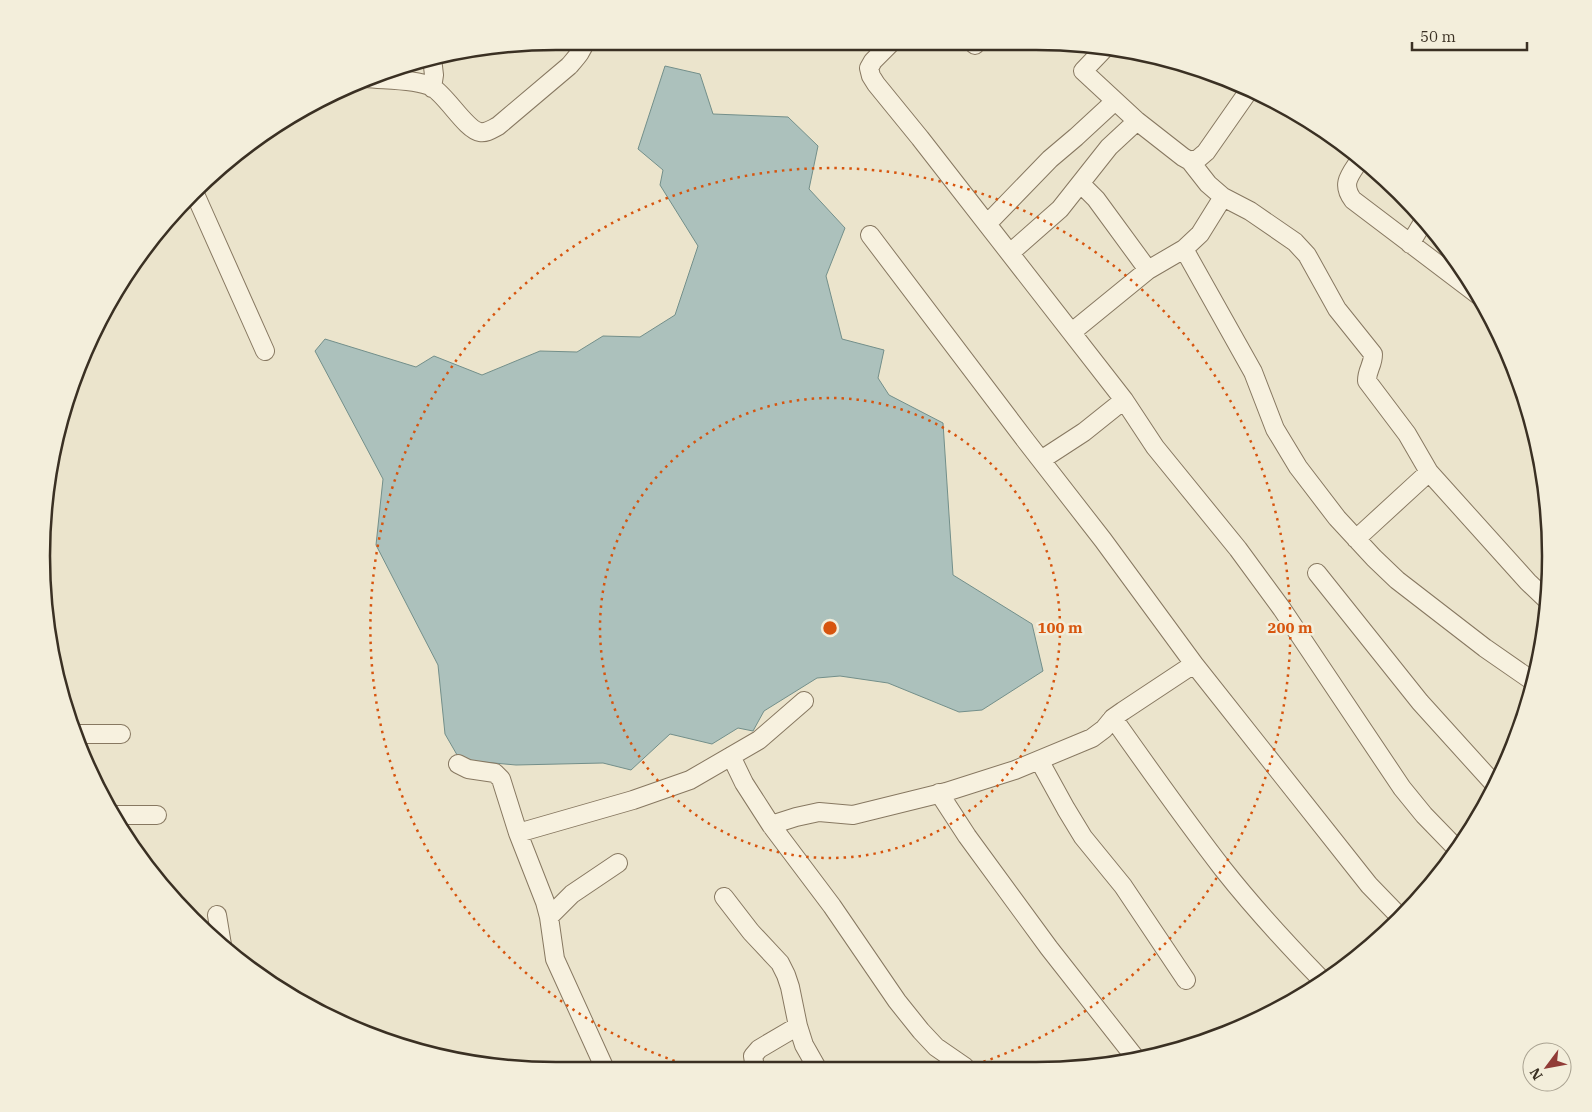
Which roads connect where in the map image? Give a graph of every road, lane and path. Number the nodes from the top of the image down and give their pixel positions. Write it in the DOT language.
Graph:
graph roads {
  1 [pos="582,50"];
  2 [pos="884,50"];
  3 [pos="1099,54"];
  4 [pos="433,65"];
  5 [pos="386,80"];
  6 [pos="432,88"];
  7 [pos="1245,96"];
  8 [pos="1115,100"];
  9 [pos="1137,120"];
  10 [pos="1190,161"];
  11 [pos="1356,165"];
  12 [pos="1082,184"];
  13 [pos="1223,197"];
  14 [pos="197,199"];
  15 [pos="987,224"];
  16 [pos="1420,227"];
  17 [pos="870,235"];
  18 [pos="1410,244"];
  19 [pos="1184,249"];
  20 [pos="1010,252"];
  21 [pos="1148,270"];
  22 [pos="1462,282"];
  23 [pos="1072,332"];
  24 [pos="265,351"];
  25 [pos="1124,400"];
  26 [pos="1041,460"];
  27 [pos="1429,472"];
  28 [pos="1356,539"];
  29 [pos="1317,574"];
  30 [pos="1541,594"];
  31 [pos="1194,664"];
  32 [pos="1527,677"];
  33 [pos="804,701"];
  34 [pos="1114,718"];
  35 [pos="83,734"];
  36 [pos="121,734"];
  37 [pos="731,756"];
  38 [pos="1039,760"];
  39 [pos="458,764"];
  40 [pos="1490,780"];
  41 [pos="939,793"];
  42 [pos="122,815"];
  43 [pos="157,815"];
  44 [pos="771,825"];
  45 [pos="518,833"];
  46 [pos="1452,844"];
  47 [pos="618,863"];
  48 [pos="724,897"];
  49 [pos="1396,912"];
  50 [pos="217,914"];
  51 [pos="549,917"];
  52 [pos="220,934"];
  53 [pos="1318,976"];
  54 [pos="1186,980"];
  55 [pos="798,1026"];
  56 [pos="1131,1053"];
  57 [pos="602,1062"];
  58 [pos="754,1062"];
  59 [pos="814,1062"];
  60 [pos="957,1062"];
  1 -- 6 [label="street"];
  2 -- 15 [label="street"];
  3 -- 8 [label="street"];
  4 -- 6 [label="street"];
  5 -- 6 [label="street"];
  7 -- 10 [label="street"];
  8 -- 9 [label="street"];
  8 -- 15 [label="street"];
  9 -- 10 [label="street"];
  9 -- 12 [label="street"];
  10 -- 13 [label="street"];
  11 -- 18 [label="street"];
  12 -- 20 [label="street"];
  12 -- 21 [label="street"];
  13 -- 19 [label="street"];
  13 -- 27 [label="street"];
  14 -- 24 [label="street"];
  15 -- 20 [label="street"];
  16 -- 18 [label="street"];
  17 -- 26 [label="street"];
  18 -- 22 [label="street"];
  19 -- 21 [label="street"];
  19 -- 28 [label="street"];
  20 -- 23 [label="street"];
  21 -- 23 [label="street"];
  23 -- 25 [label="street"];
  25 -- 26 [label="street"];
  25 -- 46 [label="street"];
  26 -- 31 [label="street"];
  27 -- 28 [label="street"];
  27 -- 30 [label="street"];
  28 -- 32 [label="street"];
  29 -- 40 [label="street"];
  31 -- 34 [label="street"];
  31 -- 49 [label="street"];
  33 -- 37 [label="street"];
  34 -- 38 [label="street"];
  34 -- 53 [label="street"];
  35 -- 36 [label="street"];
  37 -- 44 [label="street"];
  37 -- 45 [label="street"];
  38 -- 41 [label="street"];
  38 -- 54 [label="street"];
  39 -- 45 [label="street"];
  41 -- 44 [label="street"];
  41 -- 56 [label="street"];
  42 -- 43 [label="street"];
  44 -- 60 [label="street"];
  45 -- 51 [label="street"];
  47 -- 51 [label="street"];
  48 -- 55 [label="street"];
  50 -- 52 [label="street"];
  51 -- 57 [label="street"];
  55 -- 58 [label="street"];
  55 -- 59 [label="street"];
}
